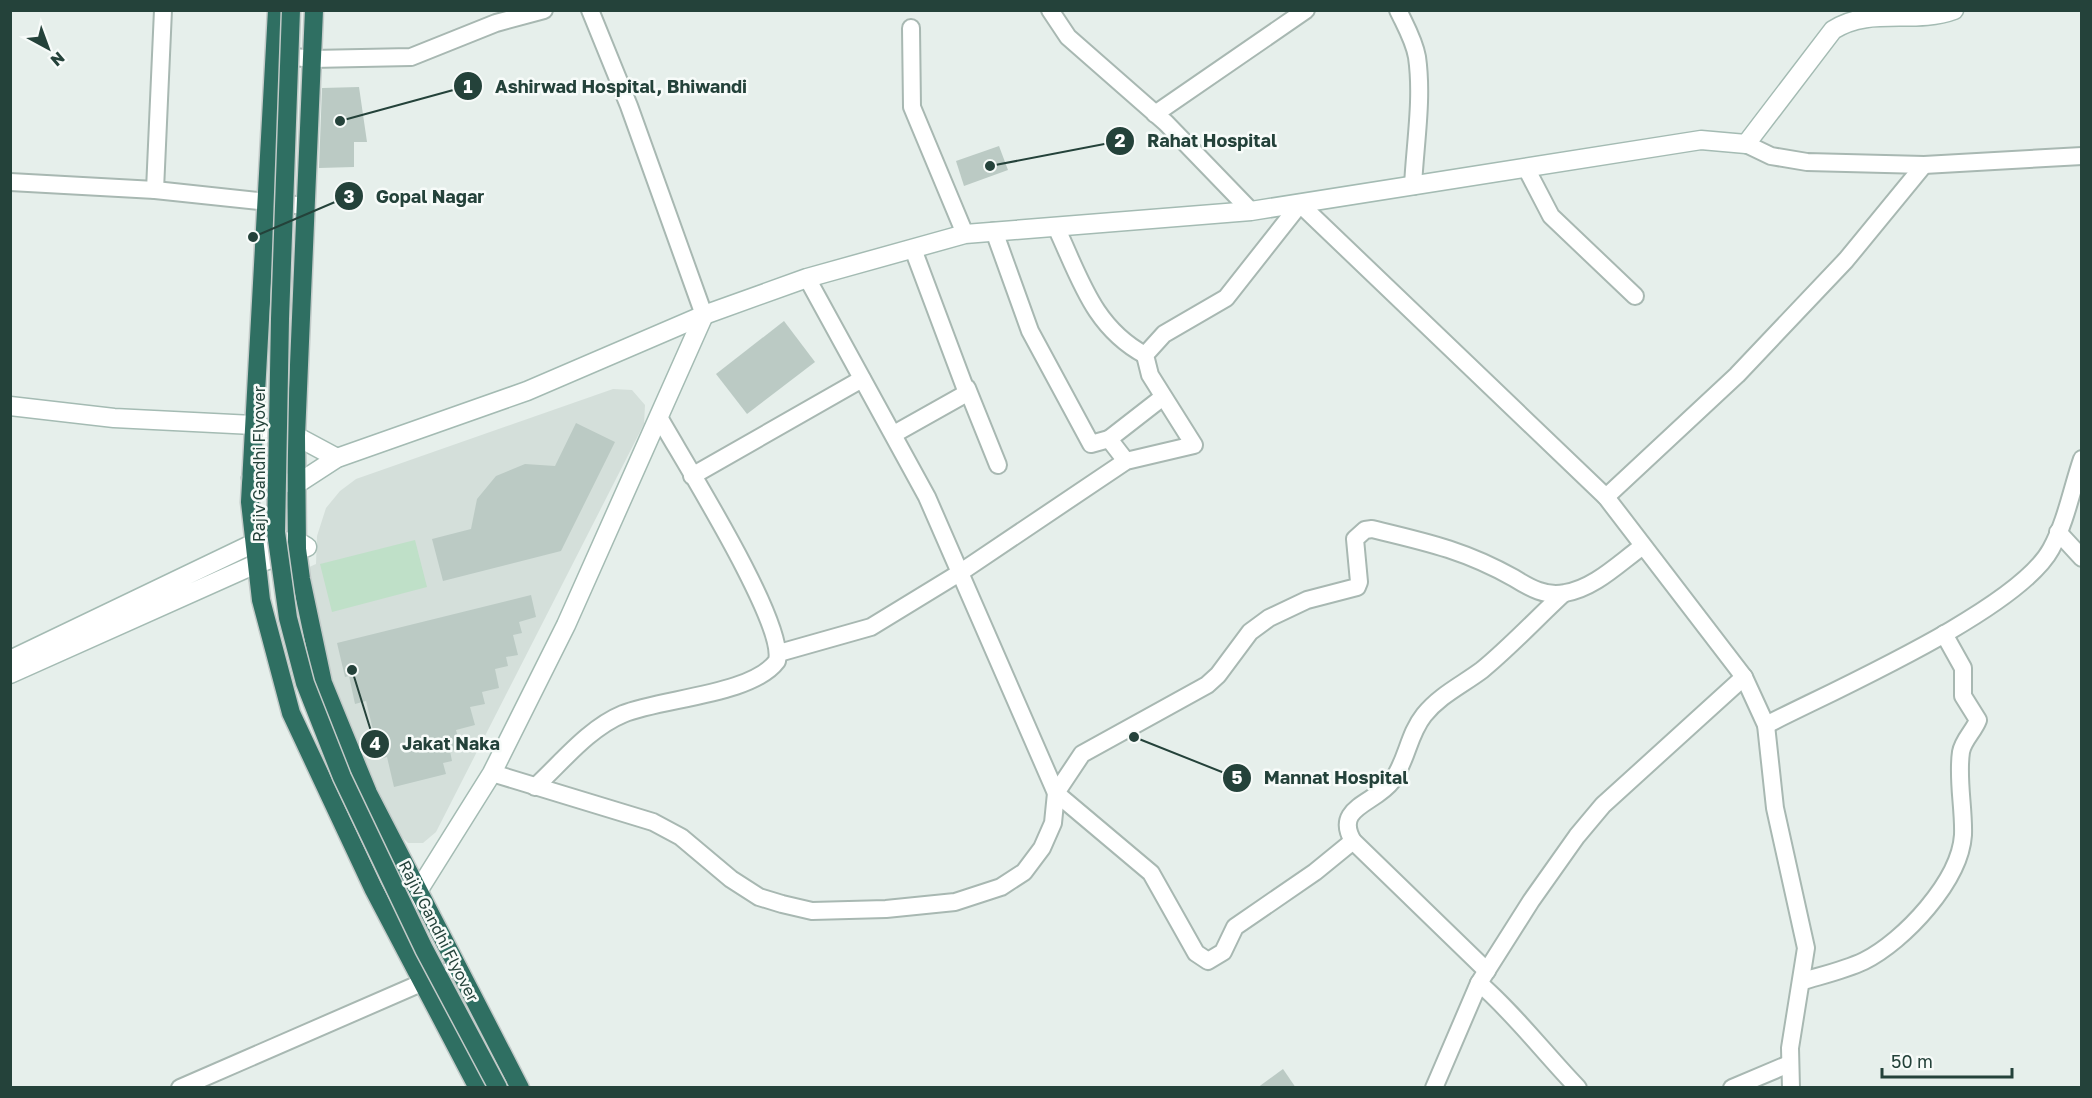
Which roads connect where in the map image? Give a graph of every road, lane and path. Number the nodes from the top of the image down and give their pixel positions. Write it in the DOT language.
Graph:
graph roads {
  1 [pos="163,10"];
  2 [pos="276,10"];
  3 [pos="291,10"];
  4 [pos="314,10"];
  5 [pos="544,10"];
  6 [pos="590,10"];
  7 [pos="1050,10"];
  8 [pos="1306,10"];
  9 [pos="1398,10"];
  10 [pos="1954,10"];
  11 [pos="911,28"];
  12 [pos="274,55"];
  13 [pos="312,59"];
  14 [pos="1155,114"];
  15 [pos="1746,144"];
  16 [pos="2082,156"];
  17 [pos="1924,165"];
  18 [pos="1526,168"];
  19 [pos="10,182"];
  20 [pos="1413,186"];
  21 [pos="155,190"];
  22 [pos="268,203"];
  23 [pos="1300,204"];
  24 [pos="305,206"];
  25 [pos="1251,211"];
  26 [pos="1056,227"];
  27 [pos="994,231"];
  28 [pos="965,234"];
  29 [pos="913,249"];
  30 [pos="807,278"];
  31 [pos="1635,296"];
  32 [pos="705,315"];
  33 [pos="1145,355"];
  34 [pos="862,379"];
  35 [pos="967,388"];
  36 [pos="1163,397"];
  37 [pos="10,406"];
  38 [pos="660,419"];
  39 [pos="253,425"];
  40 [pos="894,434"];
  41 [pos="296,436"];
  42 [pos="1110,439"];
  43 [pos="337,458"];
  44 [pos="2082,459"];
  45 [pos="1126,461"];
  46 [pos="998,465"];
  47 [pos="692,476"];
  48 [pos="251,478"];
  49 [pos="297,484"];
  50 [pos="1606,497"];
  51 [pos="2058,532"];
  52 [pos="2082,538"];
  53 [pos="254,543"];
  54 [pos="298,546"];
  55 [pos="1643,546"];
  56 [pos="2082,558"];
  57 [pos="256,564"];
  58 [pos="962,572"];
  59 [pos="1563,594"];
  60 [pos="1944,634"];
  61 [pos="778,653"];
  62 [pos="10,660"];
  63 [pos="10,674"];
  64 [pos="1744,677"];
  65 [pos="1766,725"];
  66 [pos="492,773"];
  67 [pos="535,787"];
  68 [pos="1056,793"];
  69 [pos="1353,841"];
  70 [pos="418,892"];
  71 [pos="395,928"];
  72 [pos="458,967"];
  73 [pos="1483,977"];
  74 [pos="424,981"];
  75 [pos="1803,981"];
  76 [pos="1790,1064"];
  77 [pos="180,1088"];
  78 [pos="478,1088"];
  79 [pos="498,1088"];
  80 [pos="520,1088"];
  81 [pos="1434,1088"];
  82 [pos="1578,1088"];
  83 [pos="1732,1088"];
  84 [pos="1791,1088"];
  1 -- 21 [label="street"];
  2 -- 12 [label="highway"];
  3 -- 79 [label="highway, Rajiv Gandhi Flyover, bridge"];
  4 -- 13 [label="highway"];
  5 -- 13 [label="street"];
  6 -- 32 [label="street"];
  7 -- 14 [label="street"];
  8 -- 14 [label="street"];
  9 -- 20 [label="street"];
  10 -- 15 [label="street"];
  11 -- 28 [label="street"];
  12 -- 13 [label="street"];
  12 -- 22 [label="highway"];
  13 -- 24 [label="highway"];
  14 -- 25 [label="street"];
  15 -- 17 [label="street"];
  15 -- 18 [label="street"];
  16 -- 17 [label="street"];
  17 -- 50 [label="street"];
  18 -- 20 [label="street"];
  18 -- 31 [label="street"];
  19 -- 21 [label="street"];
  20 -- 23 [label="street"];
  21 -- 22 [label="street"];
  22 -- 24 [label="street"];
  22 -- 39 [label="highway"];
  23 -- 25 [label="street"];
  23 -- 33 [label="street"];
  23 -- 50 [label="street"];
  24 -- 41 [label="highway"];
  25 -- 26 [label="street"];
  26 -- 27 [label="street"];
  26 -- 33 [label="street"];
  27 -- 28 [label="street"];
  27 -- 42 [label="street"];
  28 -- 29 [label="street"];
  29 -- 30 [label="street"];
  29 -- 35 [label="street"];
  30 -- 32 [label="street"];
  30 -- 34 [label="street"];
  32 -- 38 [label="street"];
  32 -- 43 [label="street"];
  33 -- 36 [label="street"];
  34 -- 40 [label="street"];
  34 -- 47 [label="street"];
  35 -- 40 [label="street"];
  35 -- 46 [label="street"];
  36 -- 42 [label="street"];
  36 -- 45 [label="street"];
  37 -- 39 [label="street"];
  38 -- 47 [label="street"];
  38 -- 66 [label="street"];
  39 -- 41 [label="street"];
  39 -- 48 [label="highway"];
  40 -- 58 [label="street"];
  41 -- 43 [label="street"];
  41 -- 49 [label="highway"];
  42 -- 45 [label="street"];
  43 -- 49 [label="street"];
  44 -- 51 [label="street"];
  45 -- 58 [label="street"];
  47 -- 61 [label="street"];
  48 -- 49 [label="street"];
  48 -- 53 [label="highway"];
  49 -- 54 [label="highway"];
  50 -- 55 [label="street"];
  51 -- 52 [label="street"];
  51 -- 56 [label="street"];
  51 -- 60 [label="street"];
  53 -- 54 [label="street"];
  53 -- 57 [label="highway"];
  53 -- 62 [label="street"];
  54 -- 57 [label="street"];
  54 -- 70 [label="highway"];
  55 -- 59 [label="street"];
  55 -- 64 [label="street"];
  57 -- 63 [label="street"];
  57 -- 71 [label="highway"];
  58 -- 61 [label="street"];
  58 -- 68 [label="street"];
  59 -- 68 [label="street"];
  59 -- 69 [label="street"];
  60 -- 65 [label="street"];
  60 -- 75 [label="street"];
  61 -- 67 [label="street"];
  64 -- 65 [label="street"];
  64 -- 73 [label="street"];
  65 -- 75 [label="street"];
  66 -- 67 [label="street"];
  66 -- 70 [label="street"];
  67 -- 68 [label="street"];
  68 -- 69 [label="street"];
  69 -- 73 [label="street"];
  70 -- 71 [label="street"];
  70 -- 72 [label="highway"];
  71 -- 74 [label="highway"];
  72 -- 74 [label="street"];
  72 -- 80 [label="highway"];
  73 -- 81 [label="street"];
  73 -- 82 [label="street"];
  74 -- 77 [label="street"];
  74 -- 78 [label="highway"];
  75 -- 76 [label="street"];
  76 -- 83 [label="street"];
  76 -- 84 [label="street"];
}
